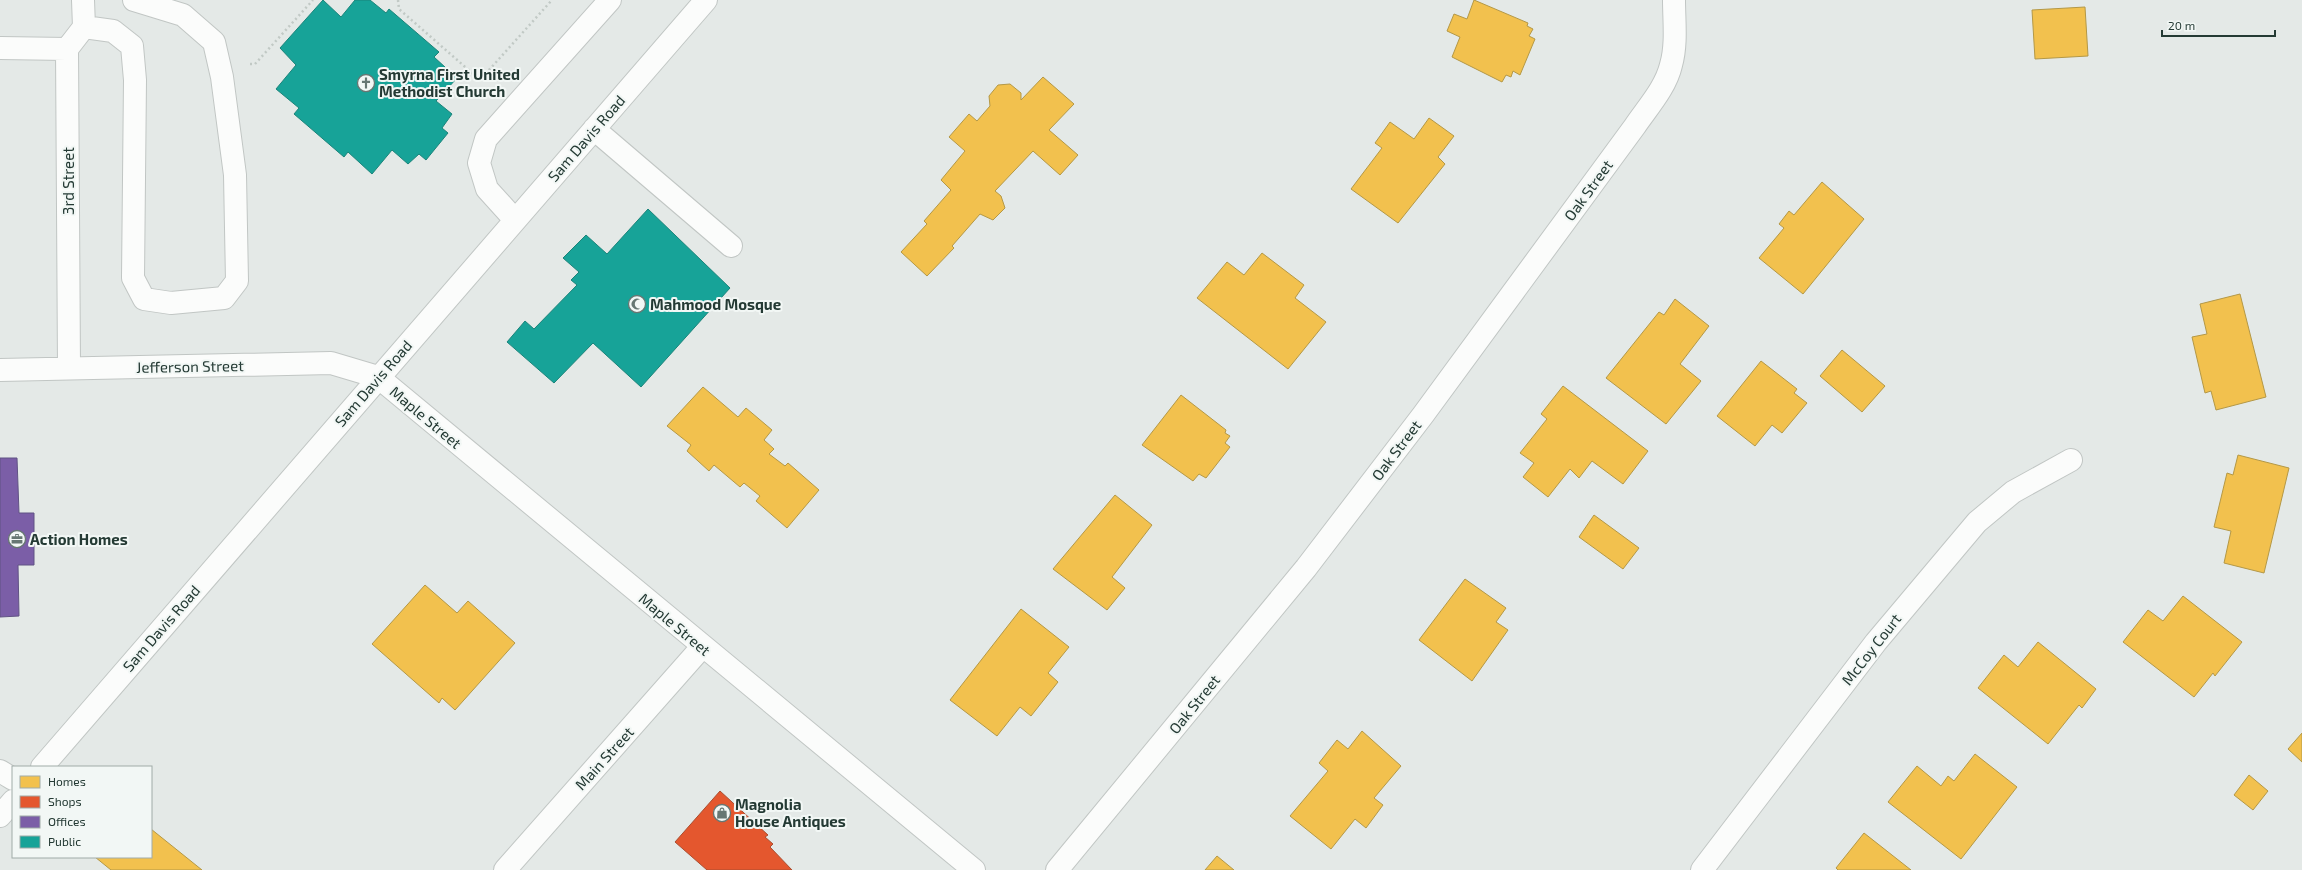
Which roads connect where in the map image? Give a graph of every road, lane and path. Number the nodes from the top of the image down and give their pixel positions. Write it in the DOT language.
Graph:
graph roads {
  1 [pos="83,0"];
  2 [pos="134,0"];
  3 [pos="313,0"];
  4 [pos="398,0"];
  5 [pos="552,0"];
  6 [pos="610,0"];
  7 [pos="706,0"];
  8 [pos="1674,0"];
  9 [pos="84,27"];
  10 [pos="0,48"];
  11 [pos="67,49"];
  12 [pos="218,60"];
  13 [pos="594,128"];
  14 [pos="515,220"];
  15 [pos="731,246"];
  16 [pos="69,367"];
  17 [pos="0,370"];
  18 [pos="378,376"];
  19 [pos="2071,460"];
  20 [pos="702,646"];
  21 [pos="43,766"];
  22 [pos="0,771"];
  23 [pos="12,778"];
  24 [pos="12,801"];
  25 [pos="0,816"];
  26 [pos="505,870"];
  27 [pos="974,870"];
  28 [pos="1057,870"];
  29 [pos="1702,870"];
  1 -- 9 [label="street"];
  2 -- 12 [label="street"];
  3 -- 12 [label="path"];
  4 -- 5 [label="path"];
  6 -- 14 [label="street"];
  7 -- 13 [label="street, Sam Davis Road"];
  8 -- 28 [label="street, Oak Street"];
  9 -- 11 [label="street"];
  9 -- 12 [label="street"];
  10 -- 11 [label="street"];
  11 -- 16 [label="street, 3rd Street"];
  13 -- 14 [label="street, Sam Davis Road"];
  13 -- 15 [label="street"];
  14 -- 18 [label="street, Sam Davis Road"];
  16 -- 17 [label="street, Jefferson Street"];
  16 -- 18 [label="street, Jefferson Street"];
  18 -- 20 [label="street, Maple Street"];
  18 -- 21 [label="street, Sam Davis Road"];
  19 -- 29 [label="street, McCoy Court"];
  20 -- 26 [label="street, Main Street"];
  20 -- 27 [label="street, Maple Street"];
  22 -- 23 [label="street"];
  24 -- 25 [label="street"];
}
